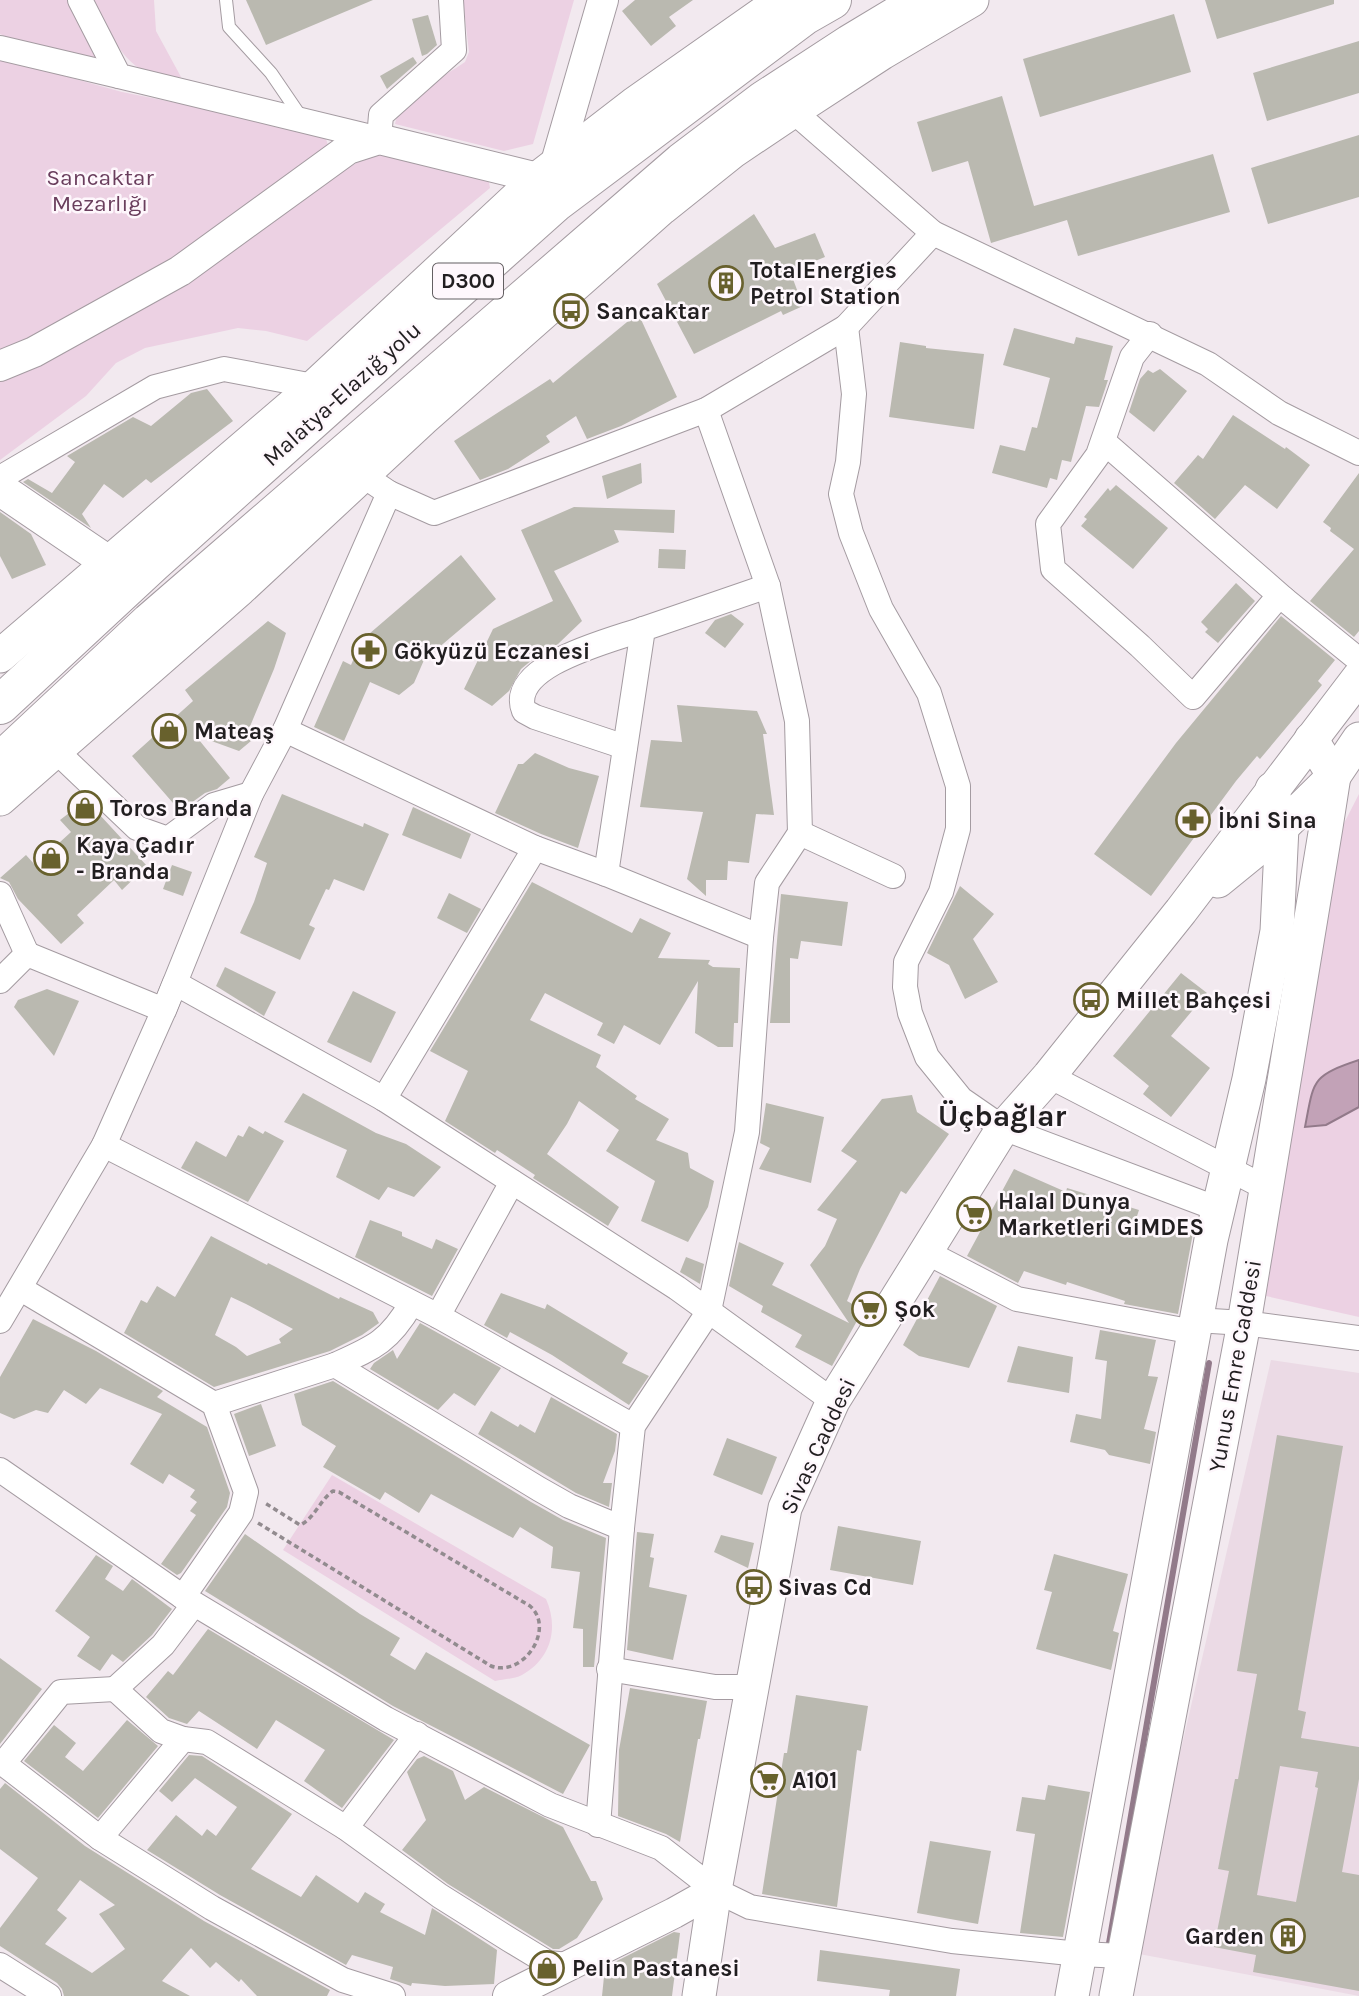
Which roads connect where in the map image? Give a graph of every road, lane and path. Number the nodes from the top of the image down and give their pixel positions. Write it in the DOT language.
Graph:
graph roads {
  1 [pos="80,0"];
  2 [pos="226,0"];
  3 [pos="451,0"];
  4 [pos="603,0"];
  5 [pos="782,0"];
  6 [pos="832,0"];
  7 [pos="923,0"];
  8 [pos="972,0"];
  9 [pos="0,48"];
  10 [pos="119,76"];
  11 [pos="793,111"];
  12 [pos="303,121"];
  13 [pos="379,139"];
  14 [pos="546,172"];
  15 [pos="933,233"];
  16 [pos="846,327"];
  17 [pos="1149,335"];
  18 [pos="0,366"];
  19 [pos="331,389"];
  20 [pos="706,410"];
  21 [pos="1104,442"];
  22 [pos="1359,453"];
  23 [pos="0,478"];
  24 [pos="377,485"];
  25 [pos="0,489"];
  26 [pos="108,563"];
  27 [pos="153,564"];
  28 [pos="768,586"];
  29 [pos="1284,599"];
  30 [pos="54,609"];
  31 [pos="643,629"];
  32 [pos="0,656"];
  33 [pos="1359,660"];
  34 [pos="1359,677"];
  35 [pos="0,705"];
  36 [pos="285,730"];
  37 [pos="1311,739"];
  38 [pos="1359,739"];
  39 [pos="625,747"];
  40 [pos="55,750"];
  41 [pos="0,762"];
  42 [pos="1334,776"];
  43 [pos="1272,789"];
  44 [pos="251,794"];
  45 [pos="0,799"];
  46 [pos="1282,827"];
  47 [pos="800,833"];
  48 [pos="535,848"];
  49 [pos="606,874"];
  50 [pos="893,876"];
  51 [pos="0,894"];
  52 [pos="1181,911"];
  53 [pos="761,937"];
  54 [pos="27,954"];
  55 [pos="0,981"];
  56 [pos="164,1010"];
  57 [pos="1049,1076"];
  58 [pos="384,1099"];
  59 [pos="1003,1128"];
  60 [pos="104,1145"];
  61 [pos="1227,1169"];
  62 [pos="512,1182"];
  63 [pos="1265,1188"];
  64 [pos="1218,1209"];
  65 [pos="926,1252"];
  66 [pos="21,1289"];
  67 [pos="411,1304"];
  68 [pos="709,1311"];
  69 [pos="438,1316"];
  70 [pos="0,1321"];
  71 [pos="1244,1323"];
  72 [pos="1195,1326"];
  73 [pos="1359,1338"];
  74 [pos="335,1365"];
  75 [pos="833,1401"];
  76 [pos="214,1404"];
  77 [pos="633,1426"];
  78 [pos="0,1470"];
  79 [pos="244,1502"];
  80 [pos="622,1528"];
  81 [pos="188,1600"];
  82 [pos="609,1669"];
  83 [pos="752,1687"];
  84 [pos="115,1689"];
  85 [pos="417,1734"];
  86 [pos="183,1739"];
  87 [pos="2,1762"];
  88 [pos="598,1825"];
  89 [pos="346,1828"];
  90 [pos="100,1838"];
  91 [pos="715,1890"];
  92 [pos="1082,1954"];
  93 [pos="1123,1956"];
  94 [pos="0,1965"];
  95 [pos="568,1965"];
  96 [pos="49,1996"];
  97 [pos="393,1996"];
  98 [pos="508,1996"];
  99 [pos="699,1996"];
  100 [pos="1072,1996"];
  101 [pos="1116,1996"];
  1 -- 10 [label="street"];
  2 -- 12 [label="lane"];
  3 -- 13 [label="street"];
  4 -- 14 [label="street"];
  5 -- 14 [label="main road"];
  6 -- 19 [label="highway, Malatya-Elazığ yolu / D300"];
  7 -- 41 [label="highway, D300"];
  8 -- 11 [label="main road"];
  9 -- 10 [label="street"];
  10 -- 12 [label="street"];
  11 -- 15 [label="street"];
  11 -- 24 [label="main road"];
  12 -- 13 [label="street"];
  13 -- 14 [label="street"];
  13 -- 18 [label="street"];
  14 -- 19 [label="main road"];
  15 -- 16 [label="street"];
  15 -- 17 [label="street"];
  16 -- 20 [label="street"];
  16 -- 59 [label="street"];
  17 -- 21 [label="street"];
  17 -- 22 [label="street"];
  19 -- 23 [label="street"];
  19 -- 26 [label="main road"];
  19 -- 27 [label="highway, Malatya-Elazığ yolu / D300"];
  20 -- 24 [label="street"];
  20 -- 28 [label="street"];
  21 -- 29 [label="street"];
  21 -- 29 [label="street"];
  24 -- 36 [label="street"];
  24 -- 40 [label="main road"];
  25 -- 26 [label="main road"];
  26 -- 30 [label="main road"];
  27 -- 30 [label="main road"];
  27 -- 35 [label="highway, Malatya-Elazığ yolu / D300"];
  28 -- 31 [label="street"];
  28 -- 47 [label="street"];
  29 -- 33 [label="street"];
  30 -- 32 [label="main road"];
  31 -- 39 [label="street"];
  31 -- 39 [label="street"];
  34 -- 37 [label="main road"];
  36 -- 44 [label="street"];
  36 -- 48 [label="street"];
  37 -- 42 [label="main road"];
  37 -- 43 [label="main road"];
  38 -- 42 [label="main road"];
  39 -- 49 [label="street"];
  40 -- 44 [label="street"];
  40 -- 45 [label="main road"];
  42 -- 46 [label="main road"];
  42 -- 63 [label="main road, Yunus Emre Caddesi"];
  43 -- 46 [label="main road, Yunus Emre Caddesi"];
  43 -- 52 [label="main road"];
  44 -- 56 [label="street"];
  46 -- 52 [label="main road"];
  46 -- 61 [label="main road, Yunus Emre Caddesi"];
  47 -- 50 [label="street"];
  47 -- 53 [label="street"];
  48 -- 49 [label="street"];
  48 -- 58 [label="street"];
  49 -- 53 [label="street"];
  51 -- 54 [label="street"];
  52 -- 57 [label="main road, Sivas Caddesi"];
  53 -- 68 [label="street"];
  54 -- 55 [label="street"];
  54 -- 56 [label="street"];
  56 -- 58 [label="street"];
  56 -- 60 [label="street"];
  57 -- 59 [label="main road, Sivas Caddesi"];
  57 -- 61 [label="street"];
  58 -- 62 [label="street"];
  59 -- 64 [label="street"];
  59 -- 65 [label="main road, Sivas Caddesi"];
  60 -- 66 [label="street"];
  60 -- 67 [label="street"];
  61 -- 63 [label="street"];
  61 -- 64 [label="main road, Yunus Emre Caddesi"];
  62 -- 68 [label="street"];
  62 -- 69 [label="street"];
  63 -- 71 [label="main road, Yunus Emre Caddesi"];
  64 -- 72 [label="main road, Yunus Emre Caddesi"];
  65 -- 72 [label="street"];
  65 -- 75 [label="main road, Sivas Caddesi"];
  66 -- 70 [label="street"];
  66 -- 76 [label="street"];
  67 -- 69 [label="street"];
  67 -- 74 [label="street"];
  68 -- 75 [label="street"];
  68 -- 77 [label="street"];
  69 -- 77 [label="street"];
  71 -- 72 [label="street"];
  71 -- 73 [label="street"];
  71 -- 93 [label="main road, Yunus Emre Caddesi"];
  72 -- 92 [label="main road, Yunus Emre Caddesi"];
  74 -- 76 [label="street"];
  74 -- 80 [label="street"];
  75 -- 83 [label="main road, Sivas Caddesi"];
  76 -- 79 [label="street"];
  77 -- 80 [label="street"];
  78 -- 81 [label="street"];
  79 -- 79 [label="path"];
  79 -- 81 [label="street"];
  80 -- 82 [label="street"];
  81 -- 84 [label="street"];
  81 -- 85 [label="street"];
  82 -- 83 [label="street"];
  82 -- 88 [label="street"];
  83 -- 91 [label="main road, Sivas Caddesi"];
  84 -- 86 [label="street"];
  84 -- 87 [label="street"];
  85 -- 88 [label="street"];
  85 -- 89 [label="street"];
  86 -- 89 [label="street"];
  86 -- 90 [label="street"];
  87 -- 90 [label="street"];
  88 -- 91 [label="street"];
  89 -- 95 [label="street"];
  90 -- 97 [label="street"];
  91 -- 92 [label="street"];
  91 -- 95 [label="street"];
  91 -- 99 [label="main road, Sivas Caddesi"];
  92 -- 93 [label="street"];
  92 -- 100 [label="main road, Yunus Emre Caddesi"];
  93 -- 101 [label="main road, Yunus Emre Caddesi"];
  94 -- 96 [label="street"];
  95 -- 98 [label="street"];
}
